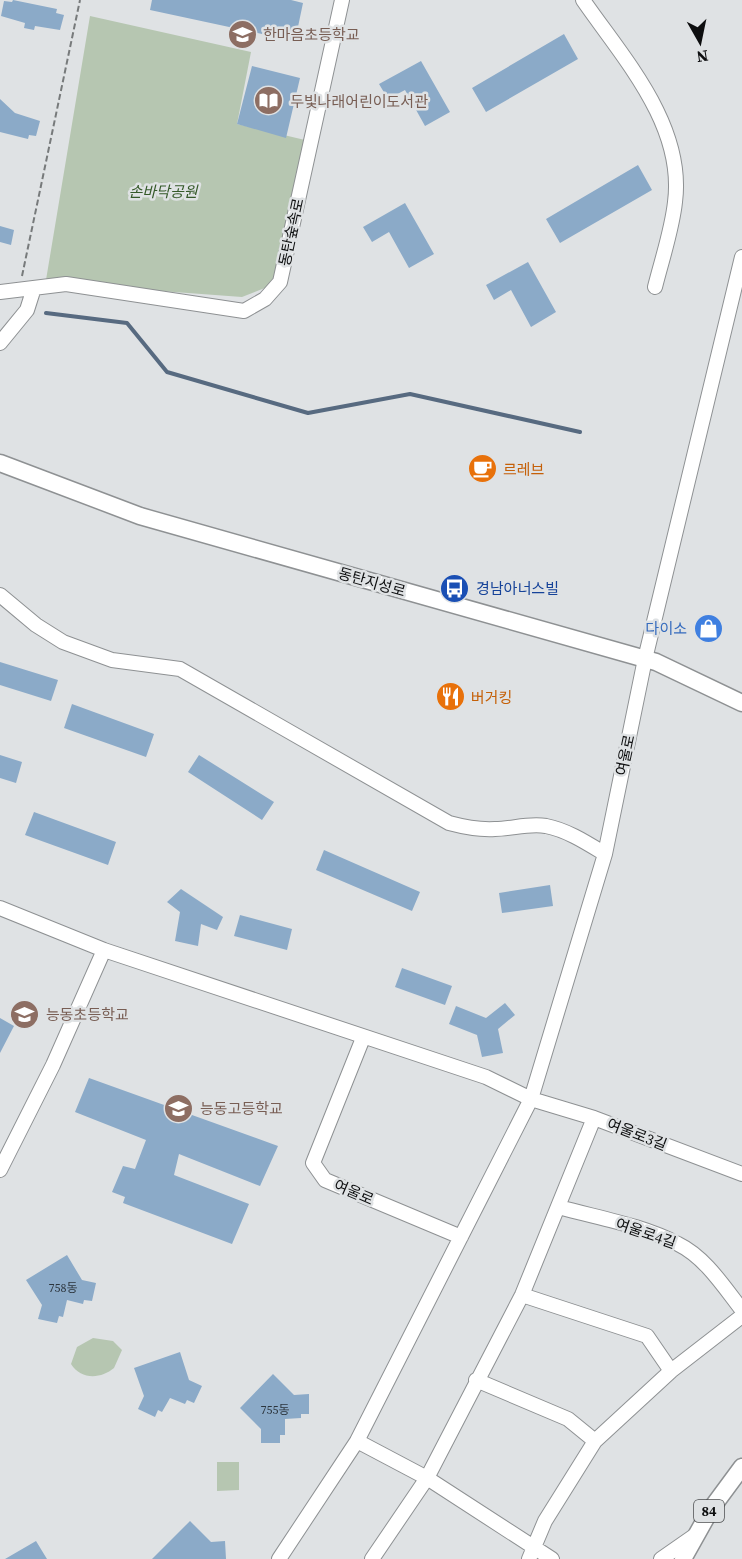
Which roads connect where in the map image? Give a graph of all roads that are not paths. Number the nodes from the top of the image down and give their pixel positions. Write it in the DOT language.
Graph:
graph roads {
  1 [pos="342,0"];
  2 [pos="583,0"];
  3 [pos="742,257"];
  4 [pos="655,287"];
  5 [pos="34,288"];
  6 [pos="0,292"];
  7 [pos="0,343"];
  8 [pos="0,463"];
  9 [pos="0,595"];
  10 [pos="645,659"];
  11 [pos="742,703"];
  12 [pos="605,854"];
  13 [pos="0,908"];
  14 [pos="104,950"];
  15 [pos="363,1038"];
  16 [pos="531,1099"];
  17 [pos="594,1118"];
  18 [pos="0,1170"];
  19 [pos="742,1174"];
  20 [pos="559,1207"];
  21 [pos="461,1237"];
  22 [pos="522,1295"];
  23 [pos="742,1310"];
  24 [pos="742,1316"];
  25 [pos="671,1371"];
  26 [pos="476,1380"];
  27 [pos="357,1441"];
  28 [pos="596,1441"];
  29 [pos="742,1467"];
  30 [pos="427,1478"];
  31 [pos="694,1536"];
  32 [pos="530,1553"];
  33 [pos="376,1558"];
  34 [pos="279,1559"];
  35 [pos="552,1559"];
  36 [pos="661,1559"];
  37 [pos="682,1559"];
  1 -- 5 [label="street, 동탄숲속로"];
  2 -- 4 [label="street"];
  3 -- 10 [label="street, 여울로"];
  5 -- 6 [label="street, 동탄숲속로"];
  5 -- 7 [label="street"];
  8 -- 10 [label="main road, 동탄지성로"];
  9 -- 12 [label="street"];
  10 -- 11 [label="main road, 동탄지성로"];
  10 -- 12 [label="street, 여울로"];
  12 -- 16 [label="street, 여울로"];
  13 -- 14 [label="street, 여울로3길"];
  14 -- 15 [label="street, 여울로3길"];
  14 -- 18 [label="street"];
  15 -- 16 [label="street, 여울로3길"];
  15 -- 21 [label="street, 여울로"];
  16 -- 17 [label="street, 여울로3길"];
  16 -- 21 [label="street, 여울로"];
  17 -- 19 [label="street, 여울로3길"];
  17 -- 20 [label="street"];
  20 -- 22 [label="street"];
  20 -- 23 [label="street, 여울로4길"];
  21 -- 27 [label="street, 여울로"];
  22 -- 25 [label="street"];
  22 -- 26 [label="street"];
  24 -- 25 [label="street"];
  25 -- 28 [label="street"];
  26 -- 28 [label="street"];
  26 -- 30 [label="street"];
  27 -- 30 [label="street"];
  27 -- 34 [label="street, 여울로"];
  28 -- 32 [label="street"];
  29 -- 31 [label="main road, 84"];
  30 -- 32 [label="street"];
  30 -- 33 [label="street"];
  31 -- 36 [label="street"];
  31 -- 37 [label="main road, 84"];
  32 -- 35 [label="street"];
}
